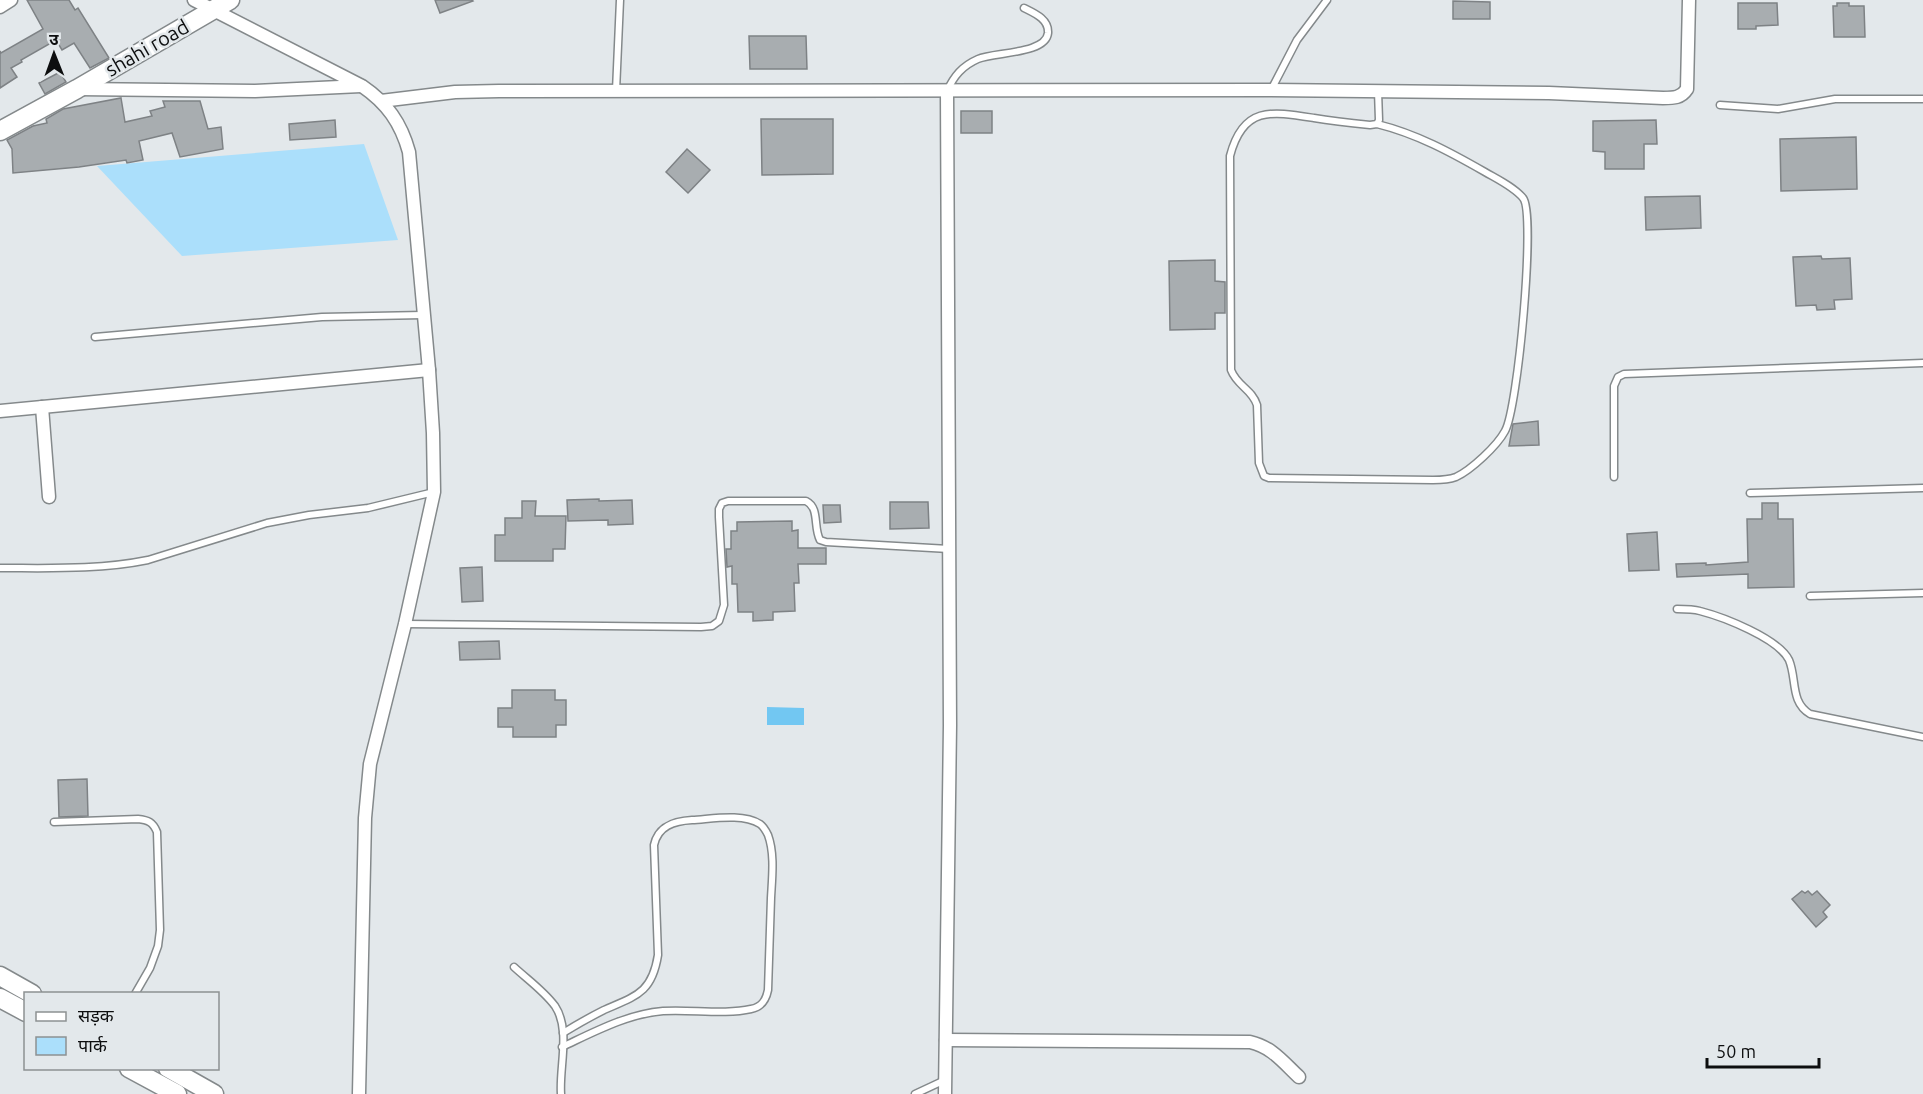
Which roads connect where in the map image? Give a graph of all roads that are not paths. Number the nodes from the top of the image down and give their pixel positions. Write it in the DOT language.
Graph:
graph roads {
  1 [pos="11,0"];
  2 [pos="194,0"];
  3 [pos="230,0"];
  4 [pos="620,0"];
  5 [pos="1327,0"];
  6 [pos="1689,0"];
  7 [pos="0,7"];
  8 [pos="1024,8"];
  9 [pos="213,9"];
  10 [pos="362,86"];
  11 [pos="76,89"];
  12 [pos="1271,90"];
  13 [pos="616,91"];
  14 [pos="1378,91"];
  15 [pos="946,92"];
  16 [pos="1923,99"];
  17 [pos="381,101"];
  18 [pos="1720,105"];
  19 [pos="1377,124"];
  20 [pos="0,131"];
  21 [pos="423,315"];
  22 [pos="95,337"];
  23 [pos="1923,363"];
  24 [pos="429,370"];
  25 [pos="42,407"];
  26 [pos="0,411"];
  27 [pos="1614,477"];
  28 [pos="1923,488"];
  29 [pos="434,492"];
  30 [pos="1750,493"];
  31 [pos="49,498"];
  32 [pos="950,549"];
  33 [pos="0,568"];
  34 [pos="1923,593"];
  35 [pos="1810,596"];
  36 [pos="1677,609"];
  37 [pos="405,624"];
  38 [pos="1923,737"];
  39 [pos="54,822"];
  40 [pos="514,967"];
  41 [pos="0,976"];
  42 [pos="30,992"];
  43 [pos="136,992"];
  44 [pos="0,998"];
  45 [pos="24,1011"];
  46 [pos="563,1033"];
  47 [pos="946,1040"];
  48 [pos="562,1047"];
  49 [pos="133,1070"];
  50 [pos="172,1070"];
  51 [pos="1299,1077"];
  52 [pos="945,1080"];
  53 [pos="177,1094"];
  54 [pos="214,1094"];
  55 [pos="359,1094"];
  56 [pos="561,1094"];
  57 [pos="915,1094"];
  58 [pos="945,1094"];
  1 -- 7 [label="street"];
  2 -- 9 [label="street"];
  3 -- 9 [label="street, shahi road"];
  4 -- 13 [label="lane"];
  5 -- 12 [label="lane"];
  6 -- 14 [label="street"];
  8 -- 15 [label="lane"];
  9 -- 10 [label="street"];
  9 -- 11 [label="street, shahi road"];
  10 -- 11 [label="street"];
  10 -- 17 [label="street"];
  11 -- 20 [label="street, shahi road"];
  12 -- 14 [label="street"];
  12 -- 15 [label="street"];
  13 -- 15 [label="street"];
  13 -- 17 [label="street"];
  14 -- 19 [label="lane"];
  15 -- 32 [label="street"];
  16 -- 18 [label="lane"];
  17 -- 21 [label="street"];
  19 -- 19 [label="lane"];
  21 -- 22 [label="lane"];
  21 -- 24 [label="street"];
  23 -- 27 [label="lane"];
  24 -- 25 [label="street"];
  24 -- 29 [label="street"];
  25 -- 26 [label="street"];
  25 -- 31 [label="street"];
  28 -- 30 [label="lane"];
  29 -- 33 [label="lane"];
  29 -- 37 [label="street"];
  32 -- 37 [label="lane"];
  32 -- 47 [label="street"];
  34 -- 35 [label="lane"];
  36 -- 38 [label="lane"];
  37 -- 55 [label="street"];
  39 -- 43 [label="lane"];
  40 -- 46 [label="lane"];
  41 -- 42 [label="street"];
  44 -- 45 [label="street"];
  46 -- 48 [label="lane"];
  46 -- 48 [label="lane"];
  47 -- 51 [label="street"];
  47 -- 52 [label="street"];
  48 -- 56 [label="lane"];
  49 -- 53 [label="street"];
  50 -- 54 [label="street"];
  52 -- 57 [label="lane"];
  52 -- 58 [label="street"];
}
